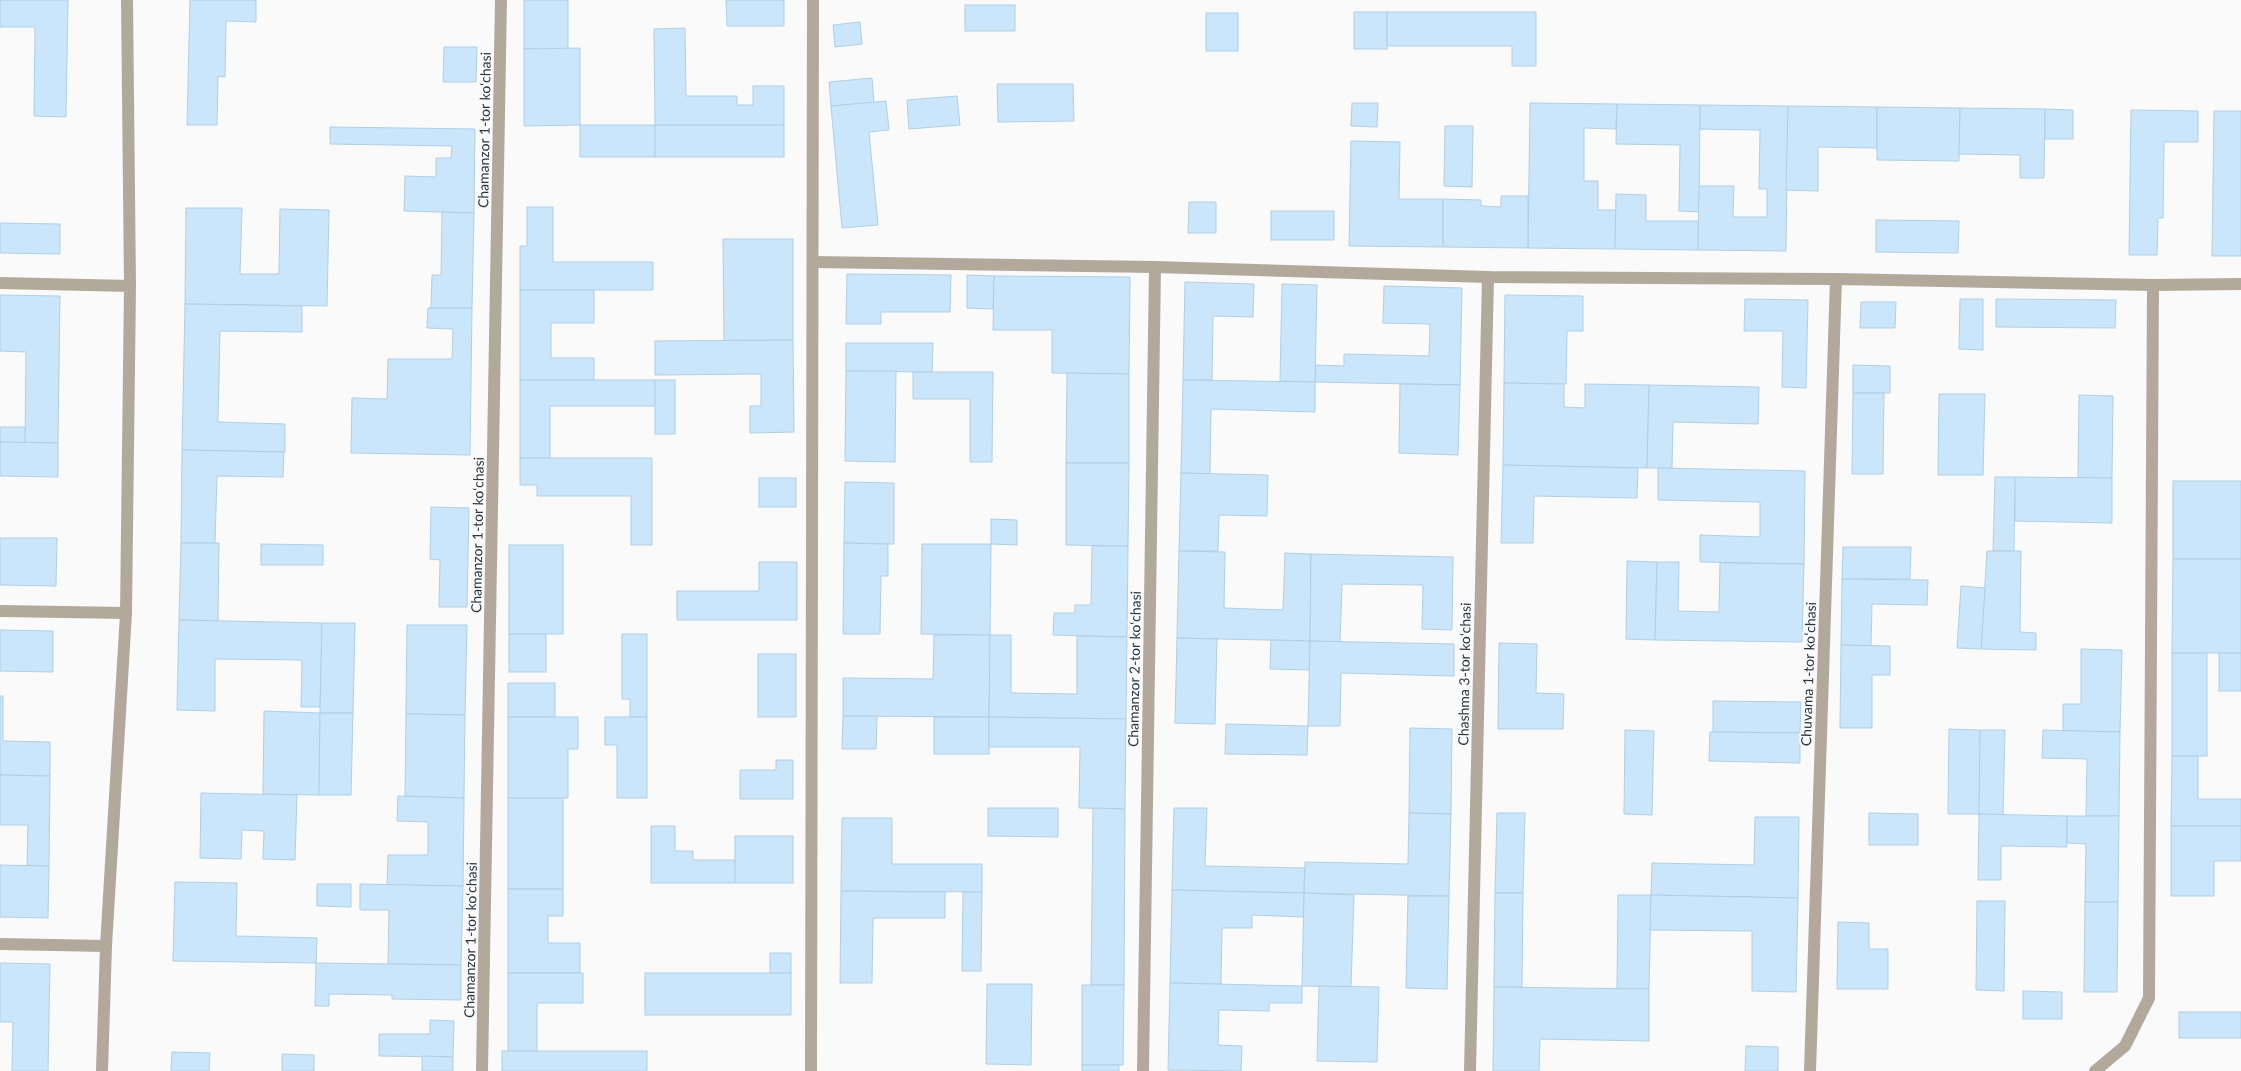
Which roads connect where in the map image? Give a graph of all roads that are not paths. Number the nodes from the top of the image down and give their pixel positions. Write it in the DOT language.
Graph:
graph roads {
  1 [pos="127,0"];
  2 [pos="501,0"];
  3 [pos="813,0"];
  4 [pos="814,262"];
  5 [pos="1155,267"];
  6 [pos="1488,277"];
  7 [pos="1836,278"];
  8 [pos="0,283"];
  9 [pos="2241,284"];
  10 [pos="2153,285"];
  11 [pos="130,286"];
  12 [pos="0,611"];
  13 [pos="126,613"];
  14 [pos="0,944"];
  15 [pos="106,946"];
  16 [pos="102,1071"];
  17 [pos="482,1071"];
  18 [pos="812,1071"];
  19 [pos="1143,1071"];
  20 [pos="1470,1071"];
  21 [pos="1810,1071"];
  22 [pos="2095,1071"];
  1 -- 11 [label="street"];
  2 -- 17 [label="street, Chamanzor 1-tor koʻchasi"];
  3 -- 4 [label="street"];
  4 -- 5 [label="street"];
  4 -- 18 [label="street"];
  5 -- 6 [label="street"];
  5 -- 19 [label="street, Chamanzor 2-tor koʻchasi"];
  6 -- 7 [label="street"];
  6 -- 20 [label="street, Chashma 3-tor koʻchasi"];
  7 -- 10 [label="street"];
  7 -- 21 [label="street, Chuvama 1-tor koʻchasi"];
  8 -- 11 [label="street"];
  9 -- 10 [label="street"];
  10 -- 22 [label="street"];
  11 -- 13 [label="street"];
  12 -- 13 [label="street"];
  13 -- 15 [label="street"];
  14 -- 15 [label="street"];
  15 -- 16 [label="street"];
}
